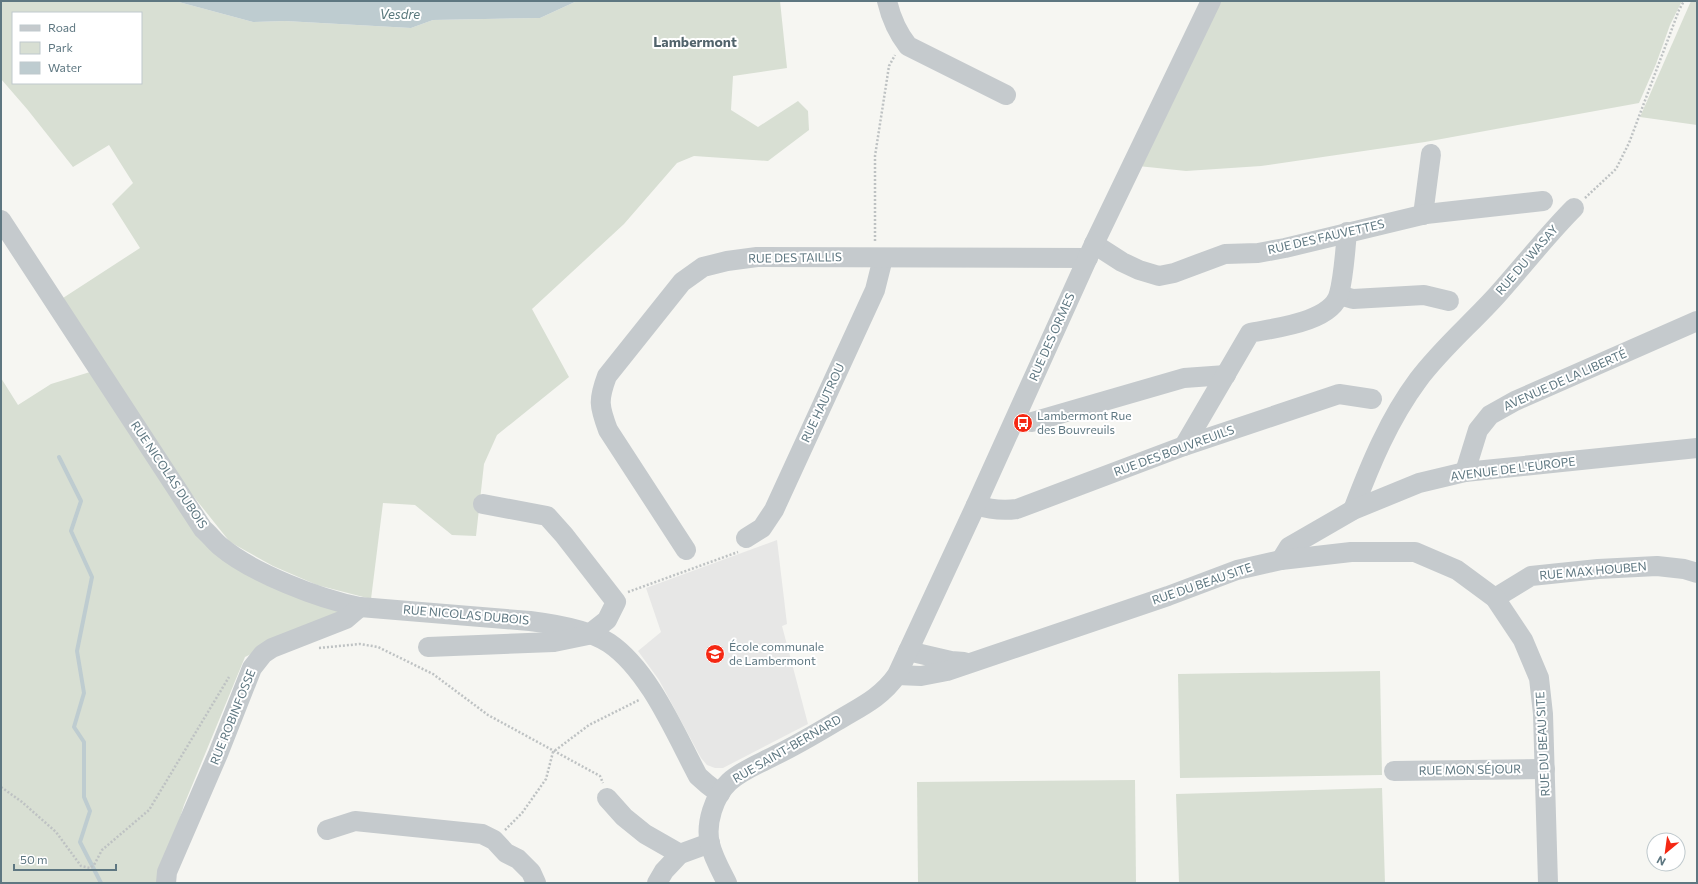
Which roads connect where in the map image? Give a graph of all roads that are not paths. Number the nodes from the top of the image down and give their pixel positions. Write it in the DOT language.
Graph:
graph roads {
  1 [pos="888,1"];
  2 [pos="1211,1"];
  3 [pos="1006,95"];
  4 [pos="1431,154"];
  5 [pos="1543,202"];
  6 [pos="1574,208"];
  7 [pos="1423,215"];
  8 [pos="1,220"];
  9 [pos="1347,232"];
  10 [pos="1091,251"];
  11 [pos="879,258"];
  12 [pos="1339,295"];
  13 [pos="1449,301"];
  14 [pos="1697,321"];
  15 [pos="1226,375"];
  16 [pos="1372,399"];
  17 [pos="1032,422"];
  18 [pos="1184,446"];
  19 [pos="1697,448"];
  20 [pos="1465,472"];
  21 [pos="483,504"];
  22 [pos="976,505"];
  23 [pos="1353,510"];
  24 [pos="746,538"];
  25 [pos="686,550"];
  26 [pos="1281,560"];
  27 [pos="1697,573"];
  28 [pos="1495,598"];
  29 [pos="360,608"];
  30 [pos="588,635"];
  31 [pos="428,647"];
  32 [pos="908,651"];
  33 [pos="968,663"];
  34 [pos="897,675"];
  35 [pos="1546,769"];
  36 [pos="1394,771"];
  37 [pos="720,794"];
  38 [pos="607,798"];
  39 [pos="327,830"];
  40 [pos="710,844"];
  41 [pos="680,854"];
  42 [pos="166,883"];
  43 [pos="536,883"];
  44 [pos="657,883"];
  45 [pos="727,883"];
  46 [pos="1548,883"];
  1 -- 3 [label="street"];
  2 -- 10 [label="street, RUE DES ORMES"];
  4 -- 7 [label="street"];
  5 -- 7 [label="street, RUE DES FAUVETTES"];
  6 -- 23 [label="street, RUE DU WASAY"];
  7 -- 9 [label="street, RUE DES FAUVETTES"];
  8 -- 29 [label="street, RUE NICOLAS DUBOIS"];
  9 -- 10 [label="street, RUE DES FAUVETTES"];
  9 -- 12 [label="street"];
  10 -- 11 [label="street, RUE DES TAILLIS"];
  10 -- 22 [label="street, RUE DES ORMES"];
  11 -- 24 [label="street, RUE HAUTROU"];
  11 -- 25 [label="street, RUE DES TAILLIS"];
  12 -- 13 [label="street"];
  12 -- 15 [label="street"];
  14 -- 20 [label="street, AVENUE DE LA LIBERTÉ"];
  15 -- 17 [label="street"];
  15 -- 18 [label="street"];
  16 -- 18 [label="street, RUE DES BOUVREUILS"];
  18 -- 22 [label="street, RUE DES BOUVREUILS"];
  19 -- 20 [label="street, AVENUE DE L'EUROPE"];
  20 -- 23 [label="street, AVENUE DE L'EUROPE"];
  21 -- 30 [label="street, RUE NICOLAS DUBOIS"];
  22 -- 32 [label="street, RUE DES ORMES"];
  23 -- 26 [label="street, AVENUE DE L'EUROPE"];
  26 -- 28 [label="street, RUE DU BEAU SITE"];
  26 -- 33 [label="street, RUE DU BEAU SITE"];
  27 -- 28 [label="street, RUE MAX HOUBEN"];
  28 -- 35 [label="street, RUE DU BEAU SITE"];
  29 -- 30 [label="street, RUE NICOLAS DUBOIS"];
  29 -- 42 [label="street, RUE ROBINFOSSE"];
  30 -- 31 [label="street, RUE NICOLAS DUBOIS"];
  30 -- 37 [label="street, RUE NICOLAS DUBOIS"];
  32 -- 33 [label="street, RUE DU BEAU SITE"];
  32 -- 34 [label="street, RUE DES ORMES"];
  33 -- 34 [label="street, RUE DU BEAU SITE"];
  34 -- 37 [label="street, RUE SAINT-BERNARD"];
  35 -- 36 [label="street, RUE MON SÉJOUR"];
  35 -- 46 [label="street, RUE DU BEAU SITE"];
  37 -- 40 [label="street, RUE SAINT-BERNARD"];
  38 -- 41 [label="street"];
  39 -- 43 [label="street"];
  40 -- 41 [label="street"];
  40 -- 45 [label="street, RUE SAINT-BERNARD"];
  41 -- 44 [label="street"];
}
